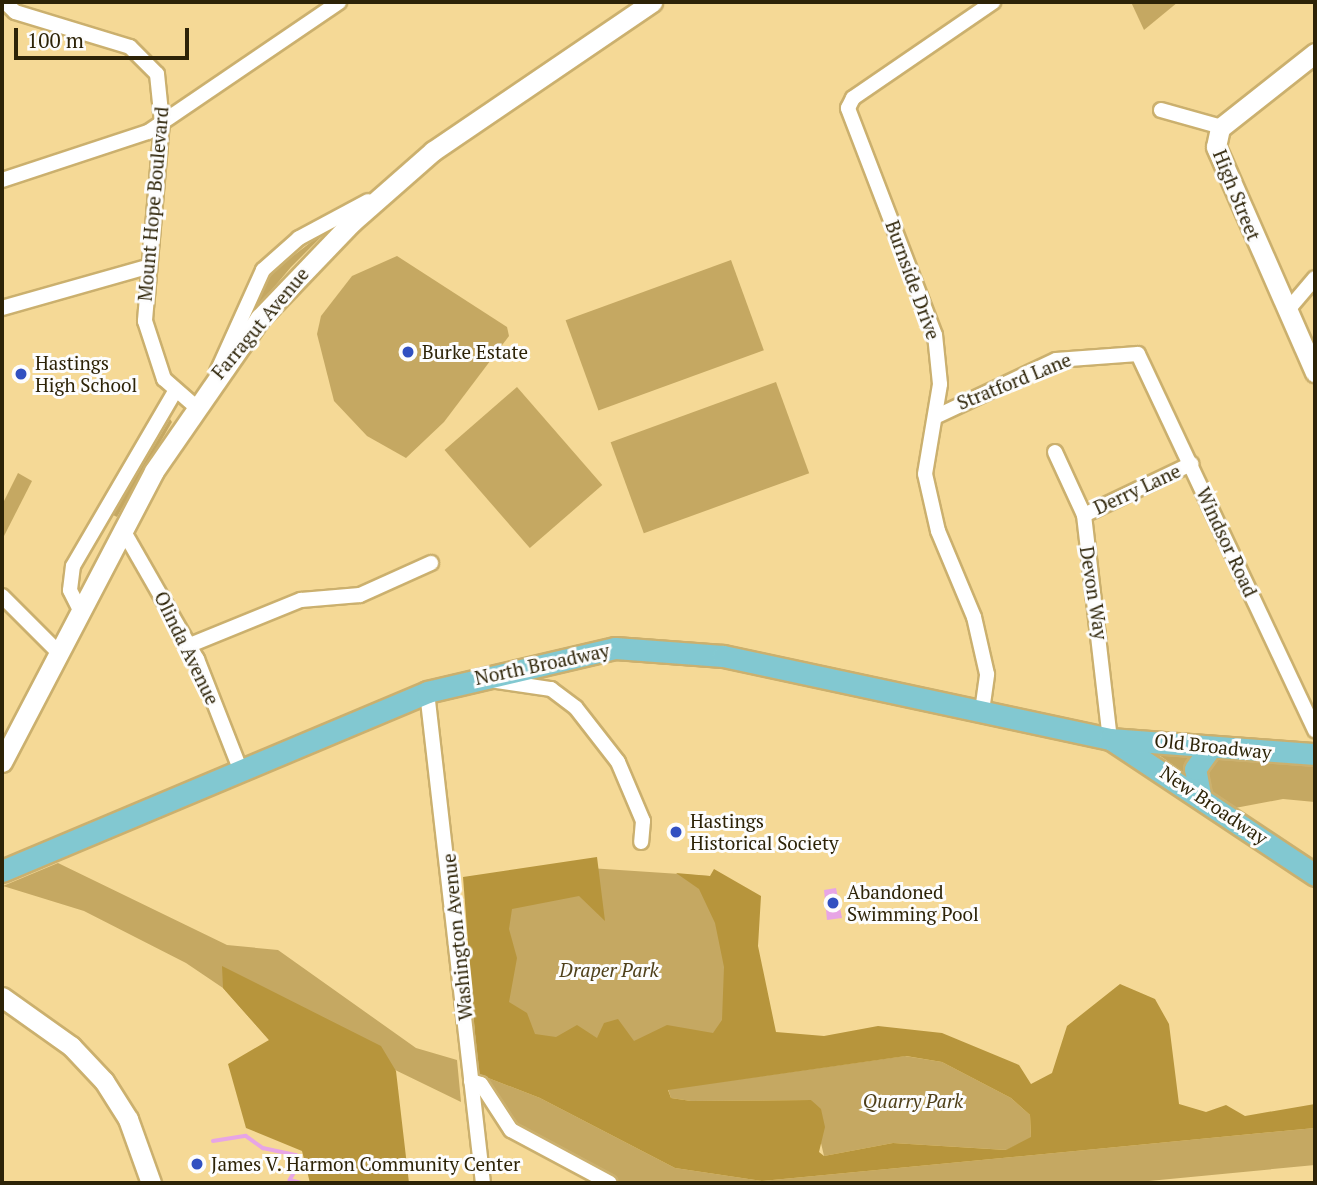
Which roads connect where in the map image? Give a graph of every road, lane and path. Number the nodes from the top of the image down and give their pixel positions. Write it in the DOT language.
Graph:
graph roads {
  1 [pos="652,2"];
  2 [pos="993,2"];
  3 [pos="4,3"];
  4 [pos="333,3"];
  5 [pos="1315,53"];
  6 [pos="1161,110"];
  7 [pos="162,122"];
  8 [pos="1223,127"];
  9 [pos="2,180"];
  10 [pos="382,195"];
  11 [pos="147,267"];
  12 [pos="1315,278"];
  13 [pos="2,309"];
  14 [pos="1287,311"];
  15 [pos="1138,354"];
  16 [pos="1315,372"];
  17 [pos="215,377"];
  18 [pos="174,393"];
  19 [pos="195,406"];
  20 [pos="935,417"];
  21 [pos="1055,452"];
  22 [pos="1191,464"];
  23 [pos="1084,515"];
  24 [pos="123,530"];
  25 [pos="431,563"];
  26 [pos="2,597"];
  27 [pos="80,610"];
  28 [pos="190,645"];
  29 [pos="59,653"];
  30 [pos="475,677"];
  31 [pos="427,692"];
  32 [pos="982,711"];
  33 [pos="1315,730"];
  34 [pos="1110,739"];
  35 [pos="1212,747"];
  36 [pos="1315,754"];
  37 [pos="2,761"];
  38 [pos="241,771"];
  39 [pos="1200,794"];
  40 [pos="641,842"];
  41 [pos="2,871"];
  42 [pos="1315,875"];
  43 [pos="2,997"];
  44 [pos="471,1081"];
  45 [pos="151,1183"];
  46 [pos="483,1183"];
  47 [pos="610,1183"];
  1 -- 10 [label="main road, Farragut Avenue"];
  2 -- 20 [label="street, Burnside Drive"];
  3 -- 7 [label="street, Mount Hope Boulevard"];
  4 -- 7 [label="street"];
  5 -- 8 [label="main road, High Street"];
  6 -- 8 [label="street"];
  7 -- 9 [label="street"];
  7 -- 11 [label="street, Mount Hope Boulevard"];
  8 -- 14 [label="main road, High Street"];
  10 -- 17 [label="main road, Farragut Avenue"];
  10 -- 17 [label="street"];
  11 -- 13 [label="street"];
  11 -- 18 [label="street, Mount Hope Boulevard"];
  12 -- 14 [label="street"];
  14 -- 16 [label="main road, High Street"];
  15 -- 20 [label="street, Stratford Lane"];
  15 -- 22 [label="street, Windsor Road"];
  17 -- 19 [label="main road, Farragut Avenue"];
  18 -- 19 [label="street"];
  18 -- 27 [label="street"];
  19 -- 24 [label="main road, Farragut Avenue"];
  20 -- 32 [label="street, Burnside Drive"];
  21 -- 23 [label="street, Devon Way"];
  22 -- 23 [label="street, Derry Lane"];
  22 -- 33 [label="street, Windsor Road"];
  23 -- 34 [label="street, Devon Way"];
  24 -- 27 [label="main road, Farragut Avenue"];
  24 -- 28 [label="street, Olinda Avenue"];
  25 -- 28 [label="street"];
  26 -- 29 [label="street"];
  27 -- 29 [label="main road, Farragut Avenue"];
  28 -- 38 [label="street, Olinda Avenue"];
  29 -- 37 [label="main road, Farragut Avenue"];
  30 -- 31 [label="main road, North Broadway"];
  30 -- 32 [label="main road, North Broadway"];
  30 -- 40 [label="street"];
  31 -- 38 [label="main road, North Broadway"];
  31 -- 44 [label="street, Washington Avenue"];
  32 -- 34 [label="main road, North Broadway"];
  34 -- 35 [label="main road, Old Broadway"];
  34 -- 39 [label="main road, New Broadway"];
  35 -- 36 [label="main road, Old Broadway"];
  35 -- 39 [label="main road"];
  38 -- 41 [label="main road, North Broadway"];
  39 -- 42 [label="main road, New Broadway"];
  43 -- 45 [label="main road"];
  44 -- 46 [label="street, Washington Avenue"];
  44 -- 47 [label="street"];
}
